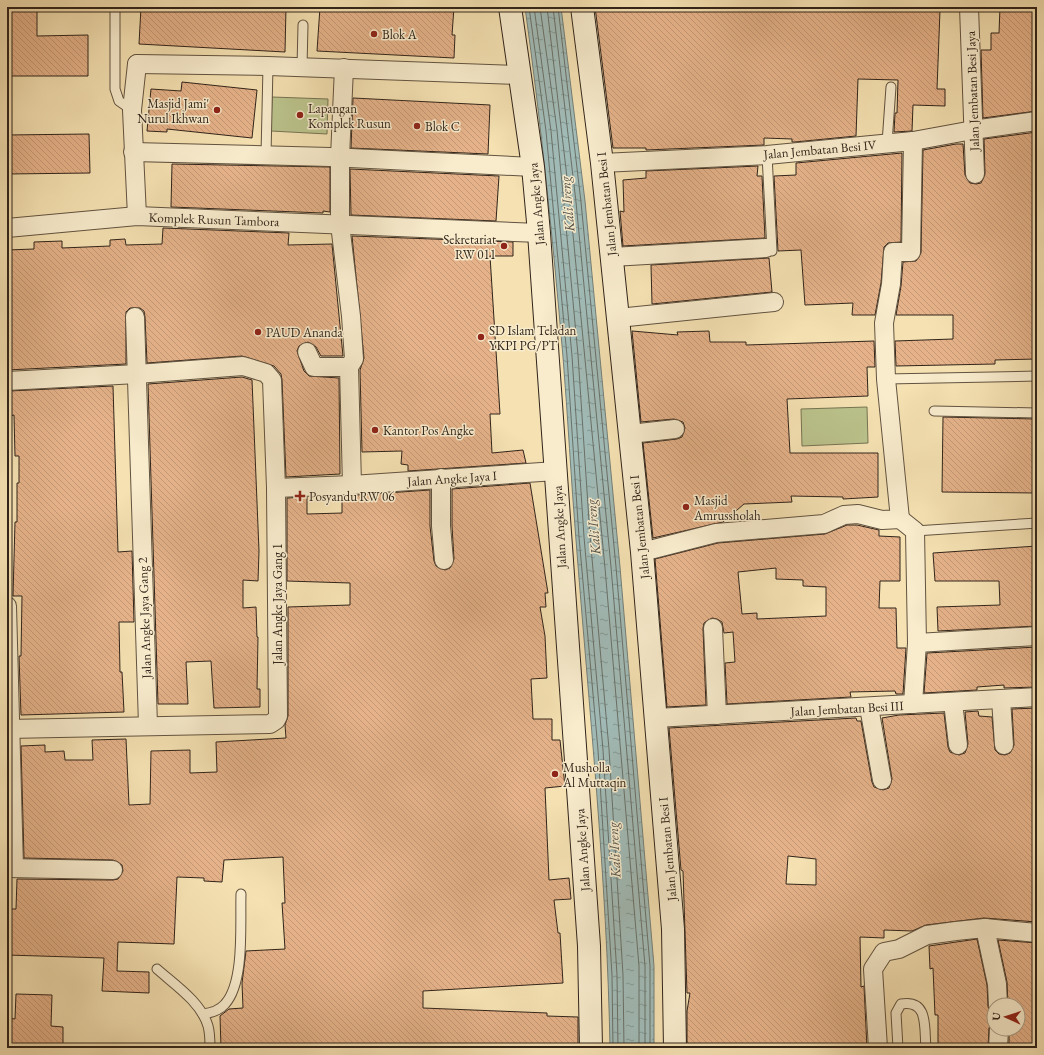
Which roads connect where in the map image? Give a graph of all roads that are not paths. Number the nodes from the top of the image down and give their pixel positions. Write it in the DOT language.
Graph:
graph roads {
  1 [pos="115,7"];
  2 [pos="510,7"];
  3 [pos="582,7"];
  4 [pos="970,7"];
  5 [pos="303,25"];
  6 [pos="268,66"];
  7 [pos="302,67"];
  8 [pos="344,68"];
  9 [pos="520,75"];
  10 [pos="891,87"];
  11 [pos="132,110"];
  12 [pos="1037,121"];
  13 [pos="973,130"];
  14 [pos="913,141"];
  15 [pos="887,143"];
  16 [pos="134,152"];
  17 [pos="266,155"];
  18 [pos="767,155"];
  19 [pos="340,157"];
  20 [pos="602,163"];
  21 [pos="533,167"];
  22 [pos="975,174"];
  23 [pos="137,216"];
  24 [pos="340,224"];
  25 [pos="7,228"];
  26 [pos="539,233"];
  27 [pos="769,250"];
  28 [pos="612,257"];
  29 [pos="774,302"];
  30 [pos="135,317"];
  31 [pos="618,318"];
  32 [pos="307,352"];
  33 [pos="349,367"];
  34 [pos="137,374"];
  35 [pos="1037,376"];
  36 [pos="886,379"];
  37 [pos="7,381"];
  38 [pos="934,411"];
  39 [pos="1037,413"];
  40 [pos="675,429"];
  41 [pos="630,434"];
  42 [pos="556,471"];
  43 [pos="441,478"];
  44 [pos="352,485"];
  45 [pos="276,488"];
  46 [pos="900,519"];
  47 [pos="1037,523"];
  48 [pos="915,531"];
  49 [pos="642,552"];
  50 [pos="444,560"];
  51 [pos="7,606"];
  52 [pos="713,628"];
  53 [pos="1037,636"];
  54 [pos="917,643"];
  55 [pos="1037,697"];
  56 [pos="1002,699"];
  57 [pos="953,702"];
  58 [pos="913,704"];
  59 [pos="869,706"];
  60 [pos="717,715"];
  61 [pos="656,718"];
  62 [pos="148,725"];
  63 [pos="9,729"];
  64 [pos="958,745"];
  65 [pos="1004,745"];
  66 [pos="882,780"];
  67 [pos="11,868"];
  68 [pos="113,870"];
  69 [pos="241,894"];
  70 [pos="985,928"];
  71 [pos="1037,933"];
  72 [pos="158,969"];
  73 [pos="998,997"];
  74 [pos="203,1014"];
  75 [pos="999,1037"];
  76 [pos="210,1048"];
  77 [pos="591,1048"];
  78 [pos="675,1048"];
  79 [pos="878,1048"];
  80 [pos="898,1048"];
  81 [pos="926,1048"];
  82 [pos="998,1048"];
  1 -- 11 [label="lane"];
  2 -- 9 [label="street, Jalan Angke Jaya"];
  3 -- 20 [label="street, Jalan Jembatan Besi I"];
  4 -- 13 [label="street, Jalan Jembatan Besi Jaya"];
  5 -- 7 [label="lane"];
  6 -- 7 [label="street, Komplek Rusun Tambora"];
  6 -- 11 [label="street, Komplek Rusun Tambora"];
  6 -- 17 [label="lane"];
  7 -- 8 [label="street, Komplek Rusun Tambora"];
  8 -- 9 [label="street, Komplek Rusun Tambora"];
  8 -- 19 [label="street"];
  9 -- 21 [label="street, Jalan Angke Jaya"];
  10 -- 15 [label="lane"];
  11 -- 16 [label="street, Komplek Rusun Tambora"];
  12 -- 13 [label="street, Jalan Jembatan Besi IV"];
  13 -- 14 [label="street, Jalan Jembatan Besi IV"];
  13 -- 22 [label="street, Jalan Jembatan Besi Jaya"];
  14 -- 15 [label="street, Jalan Jembatan Besi IV"];
  14 -- 36 [label="street"];
  15 -- 18 [label="street, Jalan Jembatan Besi IV"];
  16 -- 17 [label="street"];
  16 -- 23 [label="street, Komplek Rusun Tambora"];
  17 -- 19 [label="street"];
  18 -- 20 [label="street, Jalan Jembatan Besi IV"];
  18 -- 27 [label="lane"];
  19 -- 21 [label="street"];
  19 -- 24 [label="street"];
  20 -- 28 [label="street, Jalan Jembatan Besi I"];
  21 -- 26 [label="street, Jalan Angke Jaya"];
  23 -- 24 [label="street, Komplek Rusun Tambora"];
  23 -- 25 [label="street"];
  24 -- 26 [label="street, Komplek Rusun Tambora"];
  24 -- 33 [label="street"];
  26 -- 42 [label="street, Jalan Angke Jaya"];
  27 -- 28 [label="street"];
  28 -- 31 [label="street, Jalan Jembatan Besi I"];
  29 -- 31 [label="street"];
  30 -- 34 [label="street, Jalan Angke Jaya Gang 2"];
  31 -- 41 [label="street, Jalan Jembatan Besi I"];
  32 -- 33 [label="street"];
  33 -- 44 [label="street"];
  34 -- 37 [label="street"];
  34 -- 45 [label="street, Jalan Angke Jaya Gang 1"];
  34 -- 62 [label="street, Jalan Angke Jaya Gang 2"];
  35 -- 36 [label="lane"];
  36 -- 46 [label="street"];
  38 -- 39 [label="lane"];
  40 -- 41 [label="street"];
  41 -- 49 [label="street, Jalan Jembatan Besi I"];
  42 -- 43 [label="street, Jalan Angke Jaya I"];
  42 -- 77 [label="street, Jalan Angke Jaya"];
  43 -- 44 [label="street, Jalan Angke Jaya I"];
  43 -- 50 [label="street"];
  44 -- 45 [label="street, Jalan Angke Jaya I"];
  45 -- 62 [label="street, Jalan Angke Jaya Gang 1"];
  46 -- 48 [label="street"];
  46 -- 49 [label="street"];
  47 -- 48 [label="lane"];
  48 -- 54 [label="street"];
  49 -- 61 [label="street, Jalan Jembatan Besi I"];
  51 -- 63 [label="street"];
  52 -- 60 [label="street"];
  53 -- 54 [label="street"];
  54 -- 58 [label="street"];
  55 -- 56 [label="street, Jalan Jembatan Besi III"];
  56 -- 57 [label="street, Jalan Jembatan Besi III"];
  56 -- 65 [label="street"];
  57 -- 58 [label="street, Jalan Jembatan Besi III"];
  57 -- 64 [label="street"];
  58 -- 59 [label="street, Jalan Jembatan Besi III"];
  59 -- 60 [label="street, Jalan Jembatan Besi III"];
  59 -- 66 [label="street"];
  60 -- 61 [label="street, Jalan Jembatan Besi III"];
  61 -- 78 [label="street, Jalan Jembatan Besi I"];
  62 -- 63 [label="street"];
  63 -- 67 [label="street"];
  67 -- 68 [label="street"];
  69 -- 74 [label="lane"];
  70 -- 71 [label="street"];
  70 -- 73 [label="street"];
  70 -- 79 [label="street"];
  72 -- 74 [label="lane"];
  74 -- 76 [label="lane"];
  75 -- 82 [label="street"];
  80 -- 81 [label="lane"];
}
